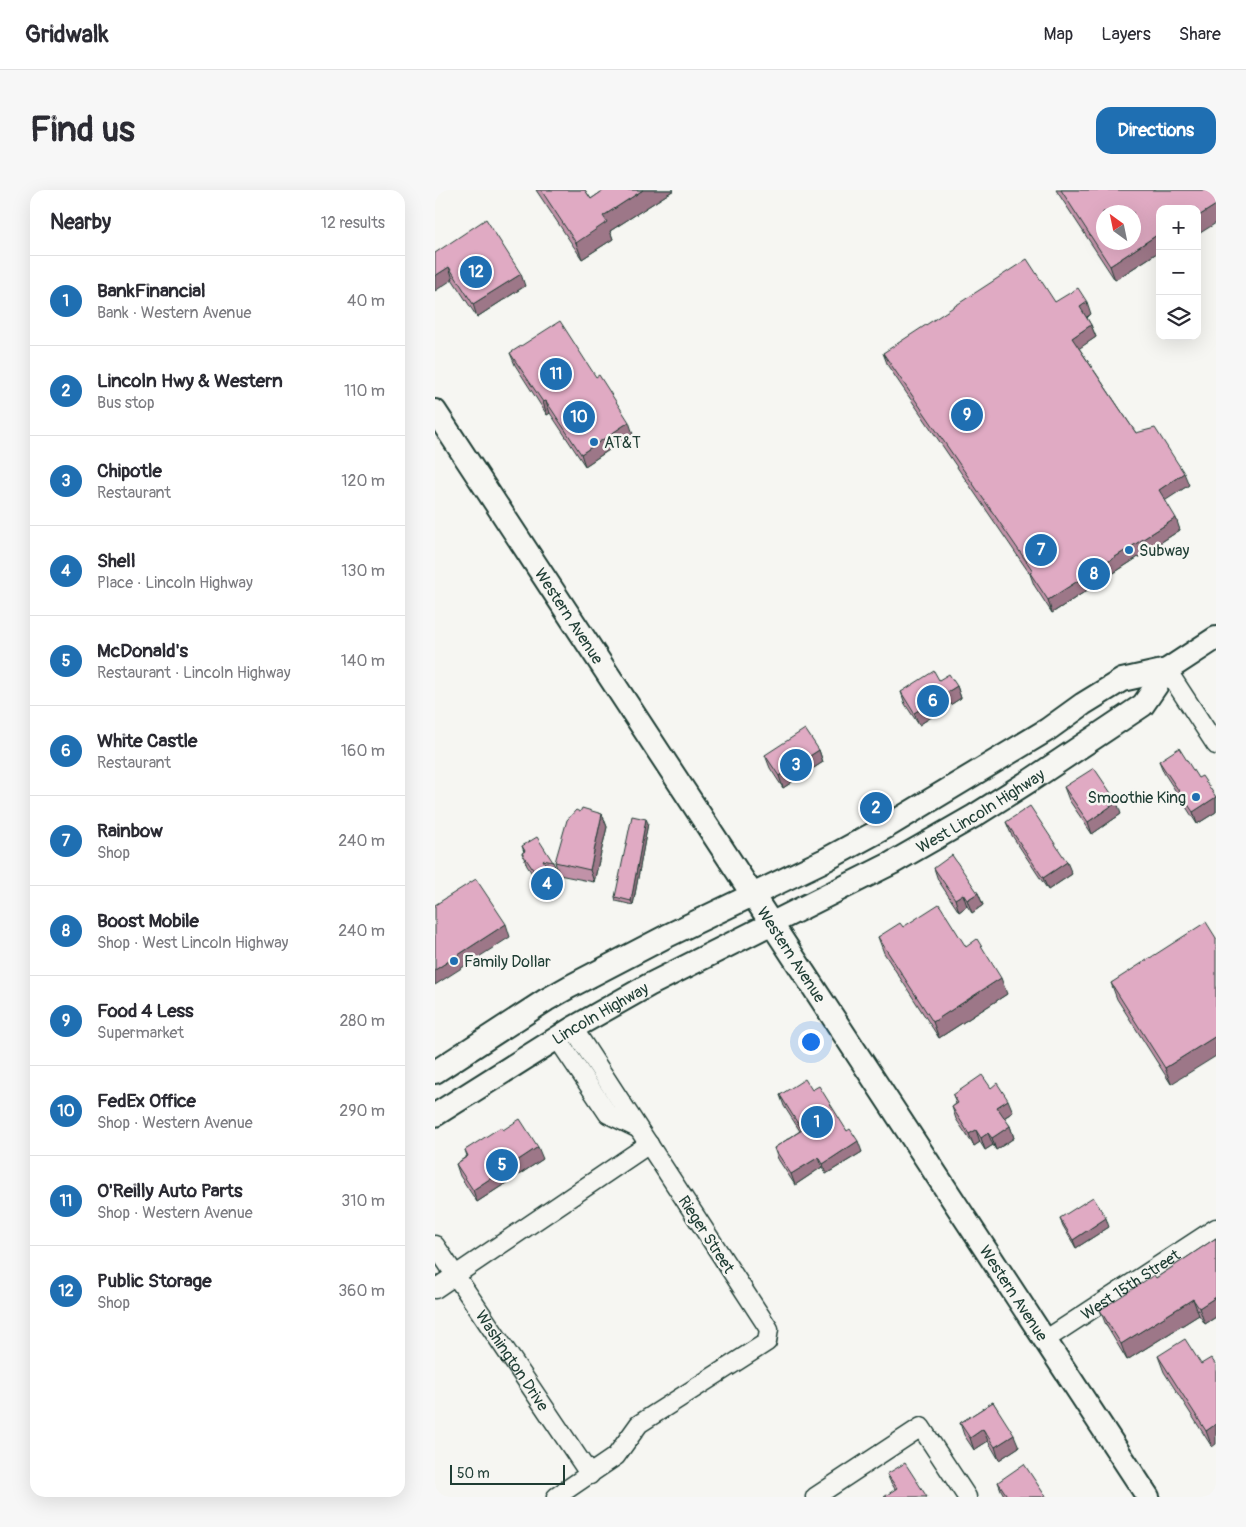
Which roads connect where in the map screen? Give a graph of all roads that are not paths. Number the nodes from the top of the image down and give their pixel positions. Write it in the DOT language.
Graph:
graph roads {
  1 [pos="435,411"];
  2 [pos="1216,638"];
  3 [pos="1167,670"];
  4 [pos="1216,745"];
  5 [pos="753,894"];
  6 [pos="772,924"];
  7 [pos="565,1033"];
  8 [pos="435,1072"];
  9 [pos="435,1115"];
  10 [pos="649,1144"];
  11 [pos="1216,1228"];
  12 [pos="435,1245"];
  13 [pos="456,1276"];
  14 [pos="435,1289"];
  15 [pos="1045,1340"];
  16 [pos="590,1475"];
  17 [pos="555,1497"];
  18 [pos="815,1497"];
  19 [pos="967,1497"];
  20 [pos="1148,1497"];
  1 -- 5 [label="main road, Western Avenue"];
  2 -- 3 [label="main road, West Lincoln Highway"];
  3 -- 4 [label="street"];
  3 -- 5 [label="main road, West Lincoln Highway"];
  3 -- 6 [label="main road, West Lincoln Highway"];
  5 -- 6 [label="main road, Western Avenue"];
  5 -- 8 [label="main road"];
  6 -- 7 [label="main road, Lincoln Highway"];
  6 -- 15 [label="main road, Western Avenue"];
  7 -- 9 [label="main road, Lincoln Highway"];
  7 -- 10 [label="street, Rieger Street"];
  10 -- 13 [label="street"];
  10 -- 16 [label="street, Rieger Street"];
  11 -- 15 [label="street, West 15th Street"];
  12 -- 13 [label="street, Washington Drive"];
  13 -- 14 [label="street"];
  13 -- 16 [label="street, Washington Drive"];
  15 -- 20 [label="main road, Western Avenue"];
  16 -- 17 [label="street"];
  18 -- 19 [label="street"];
}
